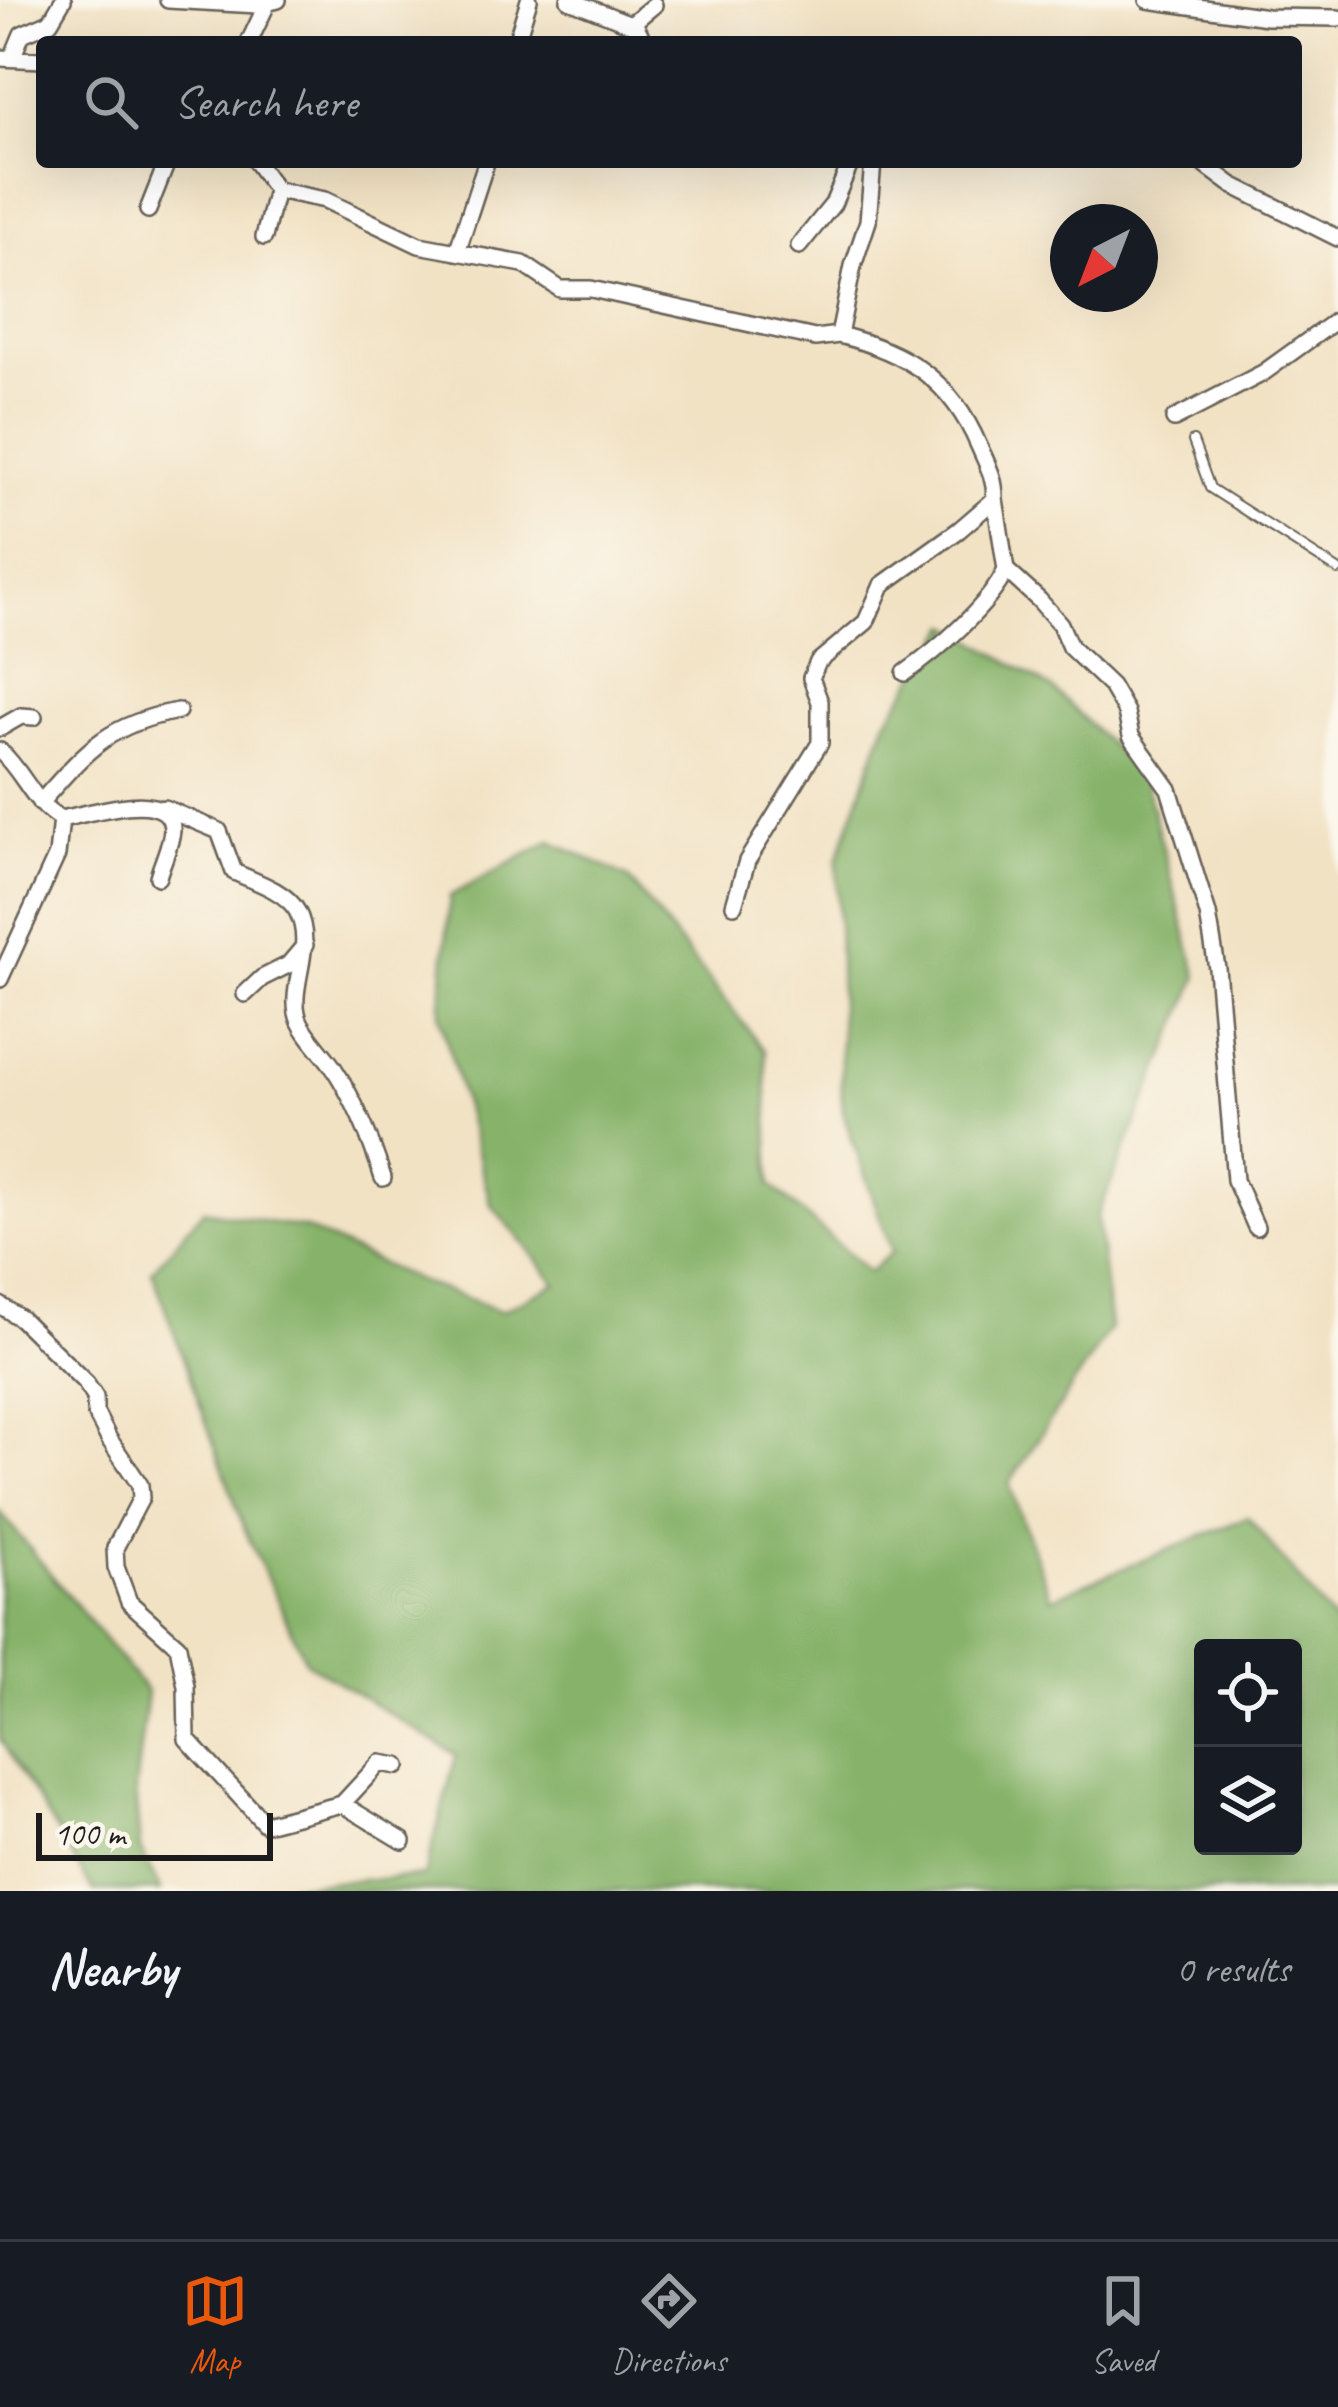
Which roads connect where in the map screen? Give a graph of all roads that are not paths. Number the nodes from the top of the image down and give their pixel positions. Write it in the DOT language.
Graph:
graph roads {
  1 [pos="63,0"];
  2 [pos="168,0"];
  3 [pos="530,0"];
  4 [pos="569,0"];
  5 [pos="1148,0"];
  6 [pos="273,1"];
  7 [pos="654,4"];
  8 [pos="1338,18"];
  9 [pos="631,23"];
  10 [pos="253,36"];
  11 [pos="517,36"];
  12 [pos="640,36"];
  13 [pos="6,58"];
  14 [pos="36,60"];
  15 [pos="165,168"];
  16 [pos="260,168"];
  17 [pos="484,168"];
  18 [pos="848,168"];
  19 [pos="872,168"];
  20 [pos="1209,168"];
  21 [pos="276,190"];
  22 [pos="148,210"];
  23 [pos="264,237"];
  24 [pos="1338,238"];
  25 [pos="799,246"];
  26 [pos="457,252"];
  27 [pos="1338,319"];
  28 [pos="838,335"];
  29 [pos="1174,419"];
  30 [pos="1193,441"];
  31 [pos="995,499"];
  32 [pos="1006,570"];
  33 [pos="1338,570"];
  34 [pos="905,673"];
  35 [pos="178,711"];
  36 [pos="34,717"];
  37 [pos="0,728"];
  38 [pos="0,751"];
  39 [pos="40,803"];
  40 [pos="164,808"];
  41 [pos="61,818"];
  42 [pos="158,878"];
  43 [pos="734,905"];
  44 [pos="304,945"];
  45 [pos="0,979"];
  46 [pos="245,994"];
  47 [pos="383,1178"];
  48 [pos="1256,1227"];
  49 [pos="0,1305"];
  50 [pos="398,1766"];
  51 [pos="342,1804"];
  52 [pos="403,1840"];
  1 -- 13 [label="street"];
  2 -- 6 [label="street"];
  3 -- 11 [label="street"];
  4 -- 9 [label="street"];
  5 -- 8 [label="street"];
  6 -- 10 [label="street"];
  7 -- 9 [label="street"];
  9 -- 12 [label="street"];
  13 -- 14 [label="street"];
  15 -- 22 [label="street"];
  16 -- 21 [label="street"];
  17 -- 26 [label="street"];
  18 -- 25 [label="street"];
  19 -- 28 [label="street"];
  20 -- 24 [label="street"];
  21 -- 23 [label="street"];
  21 -- 26 [label="street"];
  26 -- 28 [label="street"];
  27 -- 29 [label="street"];
  28 -- 31 [label="street"];
  30 -- 33 [label="lane"];
  31 -- 32 [label="street"];
  31 -- 43 [label="street"];
  32 -- 34 [label="street"];
  32 -- 48 [label="street"];
  35 -- 39 [label="street"];
  36 -- 37 [label="street"];
  38 -- 39 [label="street"];
  39 -- 41 [label="street"];
  40 -- 41 [label="street"];
  40 -- 42 [label="street"];
  40 -- 44 [label="street"];
  41 -- 45 [label="street"];
  44 -- 46 [label="street"];
  44 -- 47 [label="street"];
  49 -- 51 [label="street"];
  50 -- 51 [label="street"];
  51 -- 52 [label="street"];
}
